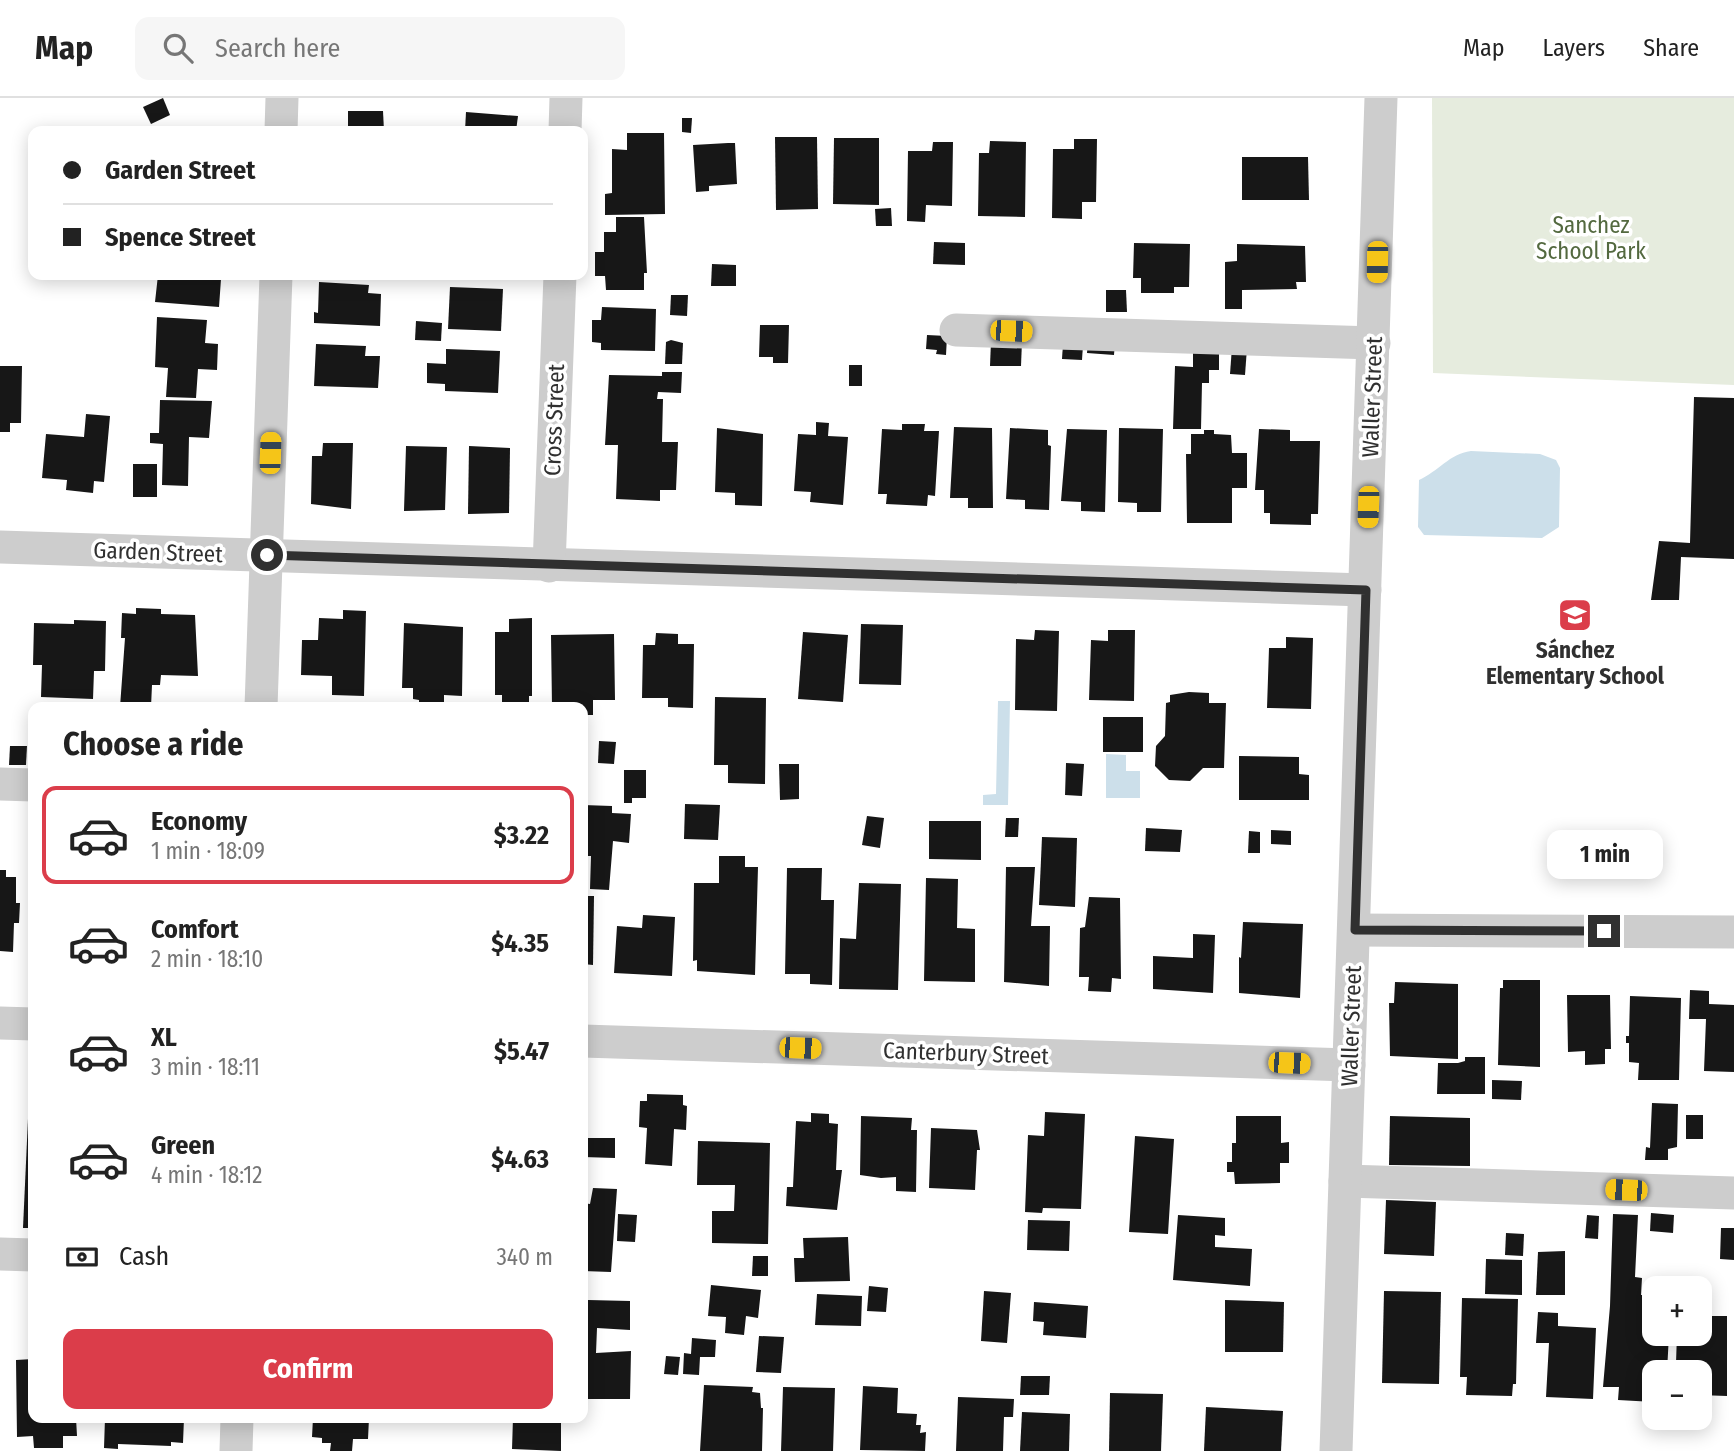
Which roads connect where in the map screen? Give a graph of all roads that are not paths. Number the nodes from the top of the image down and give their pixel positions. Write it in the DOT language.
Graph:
graph roads {
  1 [pos="282,98"];
  2 [pos="566,98"];
  3 [pos="1381,98"];
  4 [pos="281,126"];
  5 [pos="565,126"];
  6 [pos="276,280"];
  7 [pos="560,280"];
  8 [pos="956,330"];
  9 [pos="1374,344"];
  10 [pos="0,547"];
  11 [pos="267,555"];
  12 [pos="549,566"];
  13 [pos="1366,590"];
  14 [pos="261,702"];
  15 [pos="0,784"];
  16 [pos="28,785"];
  17 [pos="1355,930"];
  18 [pos="1734,932"];
  19 [pos="0,1023"];
  20 [pos="28,1024"];
  21 [pos="588,1041"];
  22 [pos="1349,1065"];
  23 [pos="1345,1181"];
  24 [pos="1734,1193"];
  25 [pos="0,1254"];
  26 [pos="28,1255"];
  27 [pos="237,1423"];
  28 [pos="236,1451"];
  29 [pos="1336,1451"];
  1 -- 4 [label="street"];
  2 -- 5 [label="street"];
  3 -- 9 [label="street, Waller Street"];
  6 -- 11 [label="street"];
  7 -- 12 [label="street, Cross Street"];
  8 -- 9 [label="street"];
  9 -- 13 [label="street, Waller Street"];
  10 -- 11 [label="street, Garden Street"];
  11 -- 12 [label="street, Garden Street"];
  11 -- 14 [label="street"];
  12 -- 13 [label="street, Garden Street"];
  13 -- 17 [label="street, Waller Street"];
  15 -- 16 [label="street"];
  17 -- 18 [label="street"];
  17 -- 22 [label="street, Waller Street"];
  19 -- 20 [label="street"];
  21 -- 22 [label="street, Canterbury Street"];
  22 -- 23 [label="street, Waller Street"];
  23 -- 24 [label="street"];
  23 -- 29 [label="street, Waller Street"];
  25 -- 26 [label="street"];
  27 -- 28 [label="street"];
}
